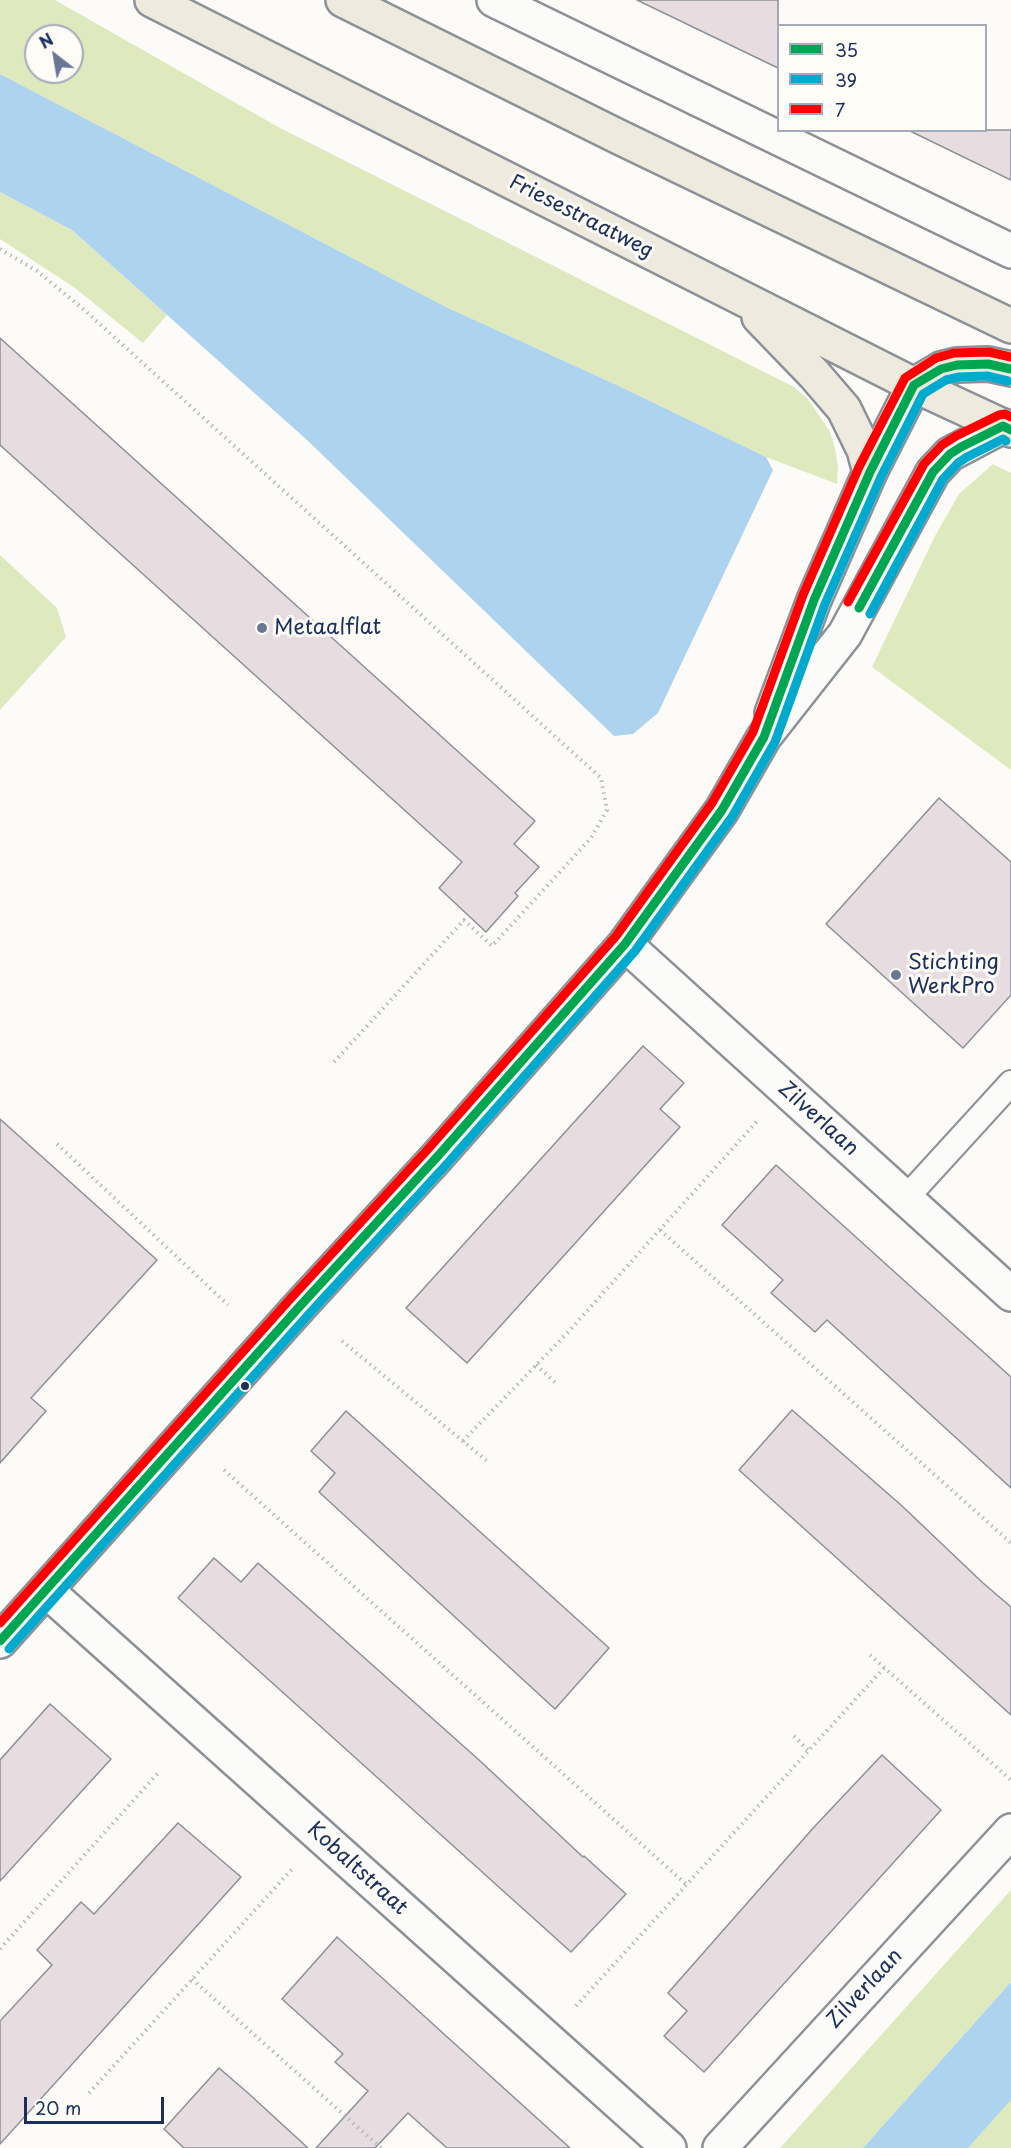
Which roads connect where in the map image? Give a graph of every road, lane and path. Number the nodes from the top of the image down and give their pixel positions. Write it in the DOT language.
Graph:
graph roads {
  1 [pos="152,0"];
  2 [pos="343,0"];
  3 [pos="494,0"];
  4 [pos="0,249"];
  5 [pos="1011,251"];
  6 [pos="741,298"];
  7 [pos="1011,327"];
  8 [pos="1011,369"];
  9 [pos="914,385"];
  10 [pos="1007,428"];
  11 [pos="870,472"];
  12 [pos="764,737"];
  13 [pos="626,944"];
  14 [pos="334,1062"];
  15 [pos="1011,1083"];
  16 [pos="766,1111"];
  17 [pos="57,1144"];
  18 [pos="906,1198"];
  19 [pos="660,1230"];
  20 [pos="1011,1294"];
  21 [pos="228,1305"];
  22 [pos="342,1341"];
  23 [pos="536,1365"];
  24 [pos="558,1385"];
  25 [pos="463,1441"];
  26 [pos="487,1461"];
  27 [pos="224,1470"];
  28 [pos="1011,1543"];
  29 [pos="46,1590"];
  30 [pos="0,1641"];
  31 [pos="870,1655"];
  32 [pos="884,1668"];
  33 [pos="794,1736"];
  34 [pos="809,1751"];
  35 [pos="159,1772"];
  36 [pos="1011,1780"];
  37 [pos="1011,1831"];
  38 [pos="321,1836"];
  39 [pos="687,1885"];
  40 [pos="0,1949"];
  41 [pos="192,1979"];
  42 [pos="576,2006"];
  43 [pos="89,2093"];
  44 [pos="381,2148"];
  45 [pos="669,2148"];
  46 [pos="720,2148"];
  1 -- 6 [label="highway, Friesestraatweg"];
  2 -- 7 [label="highway"];
  3 -- 5 [label="street"];
  4 -- 14 [label="path"];
  6 -- 9 [label="highway, Friesestraatweg"];
  6 -- 11 [label="highway"];
  8 -- 9 [label="highway"];
  9 -- 10 [label="highway, Friesestraatweg"];
  9 -- 11 [label="street"];
  10 -- 12 [label="street"];
  11 -- 12 [label="street"];
  12 -- 13 [label="street"];
  13 -- 18 [label="street, Zilverlaan"];
  13 -- 29 [label="street"];
  15 -- 18 [label="lane"];
  16 -- 19 [label="path"];
  17 -- 21 [label="path"];
  18 -- 20 [label="street, Zilverlaan"];
  19 -- 23 [label="path"];
  19 -- 28 [label="path"];
  22 -- 25 [label="path"];
  23 -- 24 [label="path"];
  23 -- 25 [label="path"];
  25 -- 26 [label="path"];
  27 -- 39 [label="path"];
  29 -- 30 [label="street"];
  29 -- 38 [label="street, Kobaltstraat"];
  31 -- 32 [label="path"];
  32 -- 34 [label="path"];
  32 -- 36 [label="path"];
  33 -- 34 [label="path"];
  34 -- 39 [label="path"];
  35 -- 40 [label="path"];
  37 -- 46 [label="street, Zilverlaan"];
  38 -- 41 [label="path"];
  38 -- 45 [label="street, Kobaltstraat"];
  39 -- 42 [label="path"];
  41 -- 43 [label="path"];
  41 -- 44 [label="path"];
}
